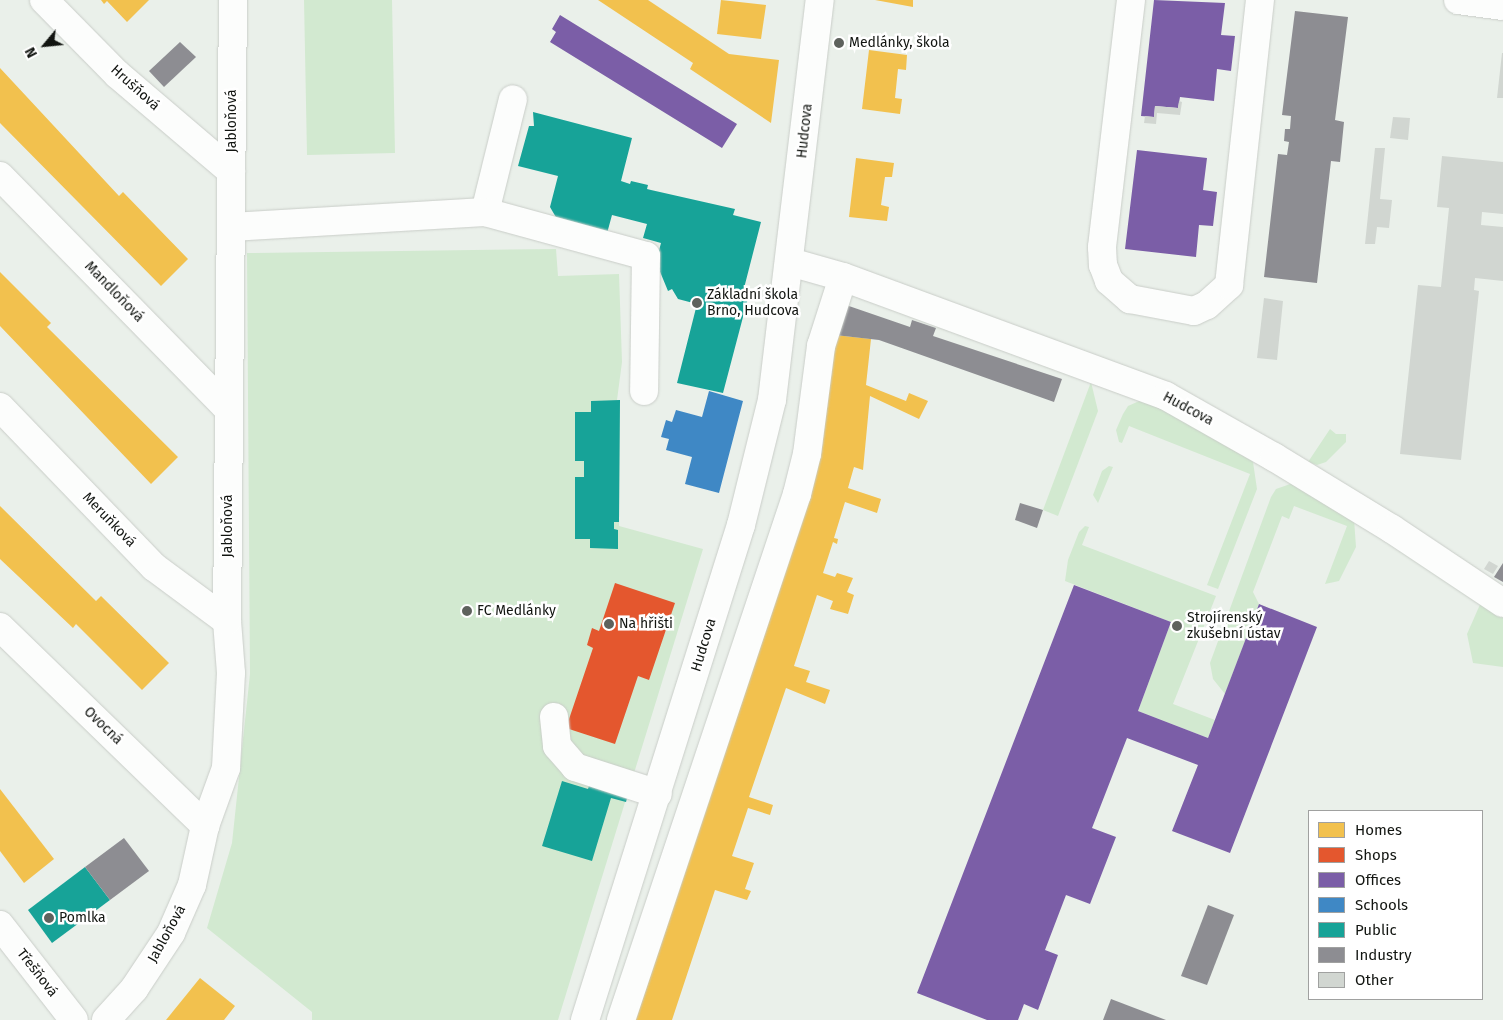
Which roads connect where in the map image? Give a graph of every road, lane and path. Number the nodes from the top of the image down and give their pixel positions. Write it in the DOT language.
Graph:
graph roads {
  1 [pos="44,0"];
  2 [pos="233,0"];
  3 [pos="820,0"];
  4 [pos="1132,0"];
  5 [pos="1260,0"];
  6 [pos="1458,0"];
  7 [pos="1503,6"];
  8 [pos="513,99"];
  9 [pos="231,171"];
  10 [pos="0,176"];
  11 [pos="485,212"];
  12 [pos="231,228"];
  13 [pos="790,262"];
  14 [pos="843,276"];
  15 [pos="644,391"];
  16 [pos="0,407"];
  17 [pos="228,409"];
  18 [pos="1503,603"];
  19 [pos="228,621"];
  20 [pos="0,627"];
  21 [pos="554,717"];
  22 [pos="658,794"];
  23 [pos="205,826"];
  24 [pos="0,925"];
  25 [pos="74,1020"];
  26 [pos="106,1020"];
  27 [pos="586,1020"];
  28 [pos="621,1020"];
  1 -- 9 [label="street, Hrušňová"];
  2 -- 9 [label="street, Jabloňová"];
  3 -- 13 [label="street, Hudcova"];
  4 -- 5 [label="street"];
  6 -- 7 [label="street"];
  8 -- 11 [label="street"];
  9 -- 12 [label="street, Jabloňová"];
  10 -- 17 [label="street, Mandloňová"];
  11 -- 12 [label="street"];
  11 -- 15 [label="street"];
  12 -- 17 [label="street, Jabloňová"];
  13 -- 14 [label="street, Hudcova"];
  13 -- 22 [label="street, Hudcova"];
  14 -- 18 [label="street, Hudcova"];
  14 -- 28 [label="street"];
  16 -- 19 [label="street, Meruňková"];
  17 -- 19 [label="street, Jabloňová"];
  19 -- 23 [label="street, Jabloňová"];
  20 -- 23 [label="street, Ovocná"];
  21 -- 22 [label="street"];
  22 -- 27 [label="street, Hudcova"];
  23 -- 26 [label="street, Jabloňová"];
  24 -- 25 [label="street, Třešňová"];
}
